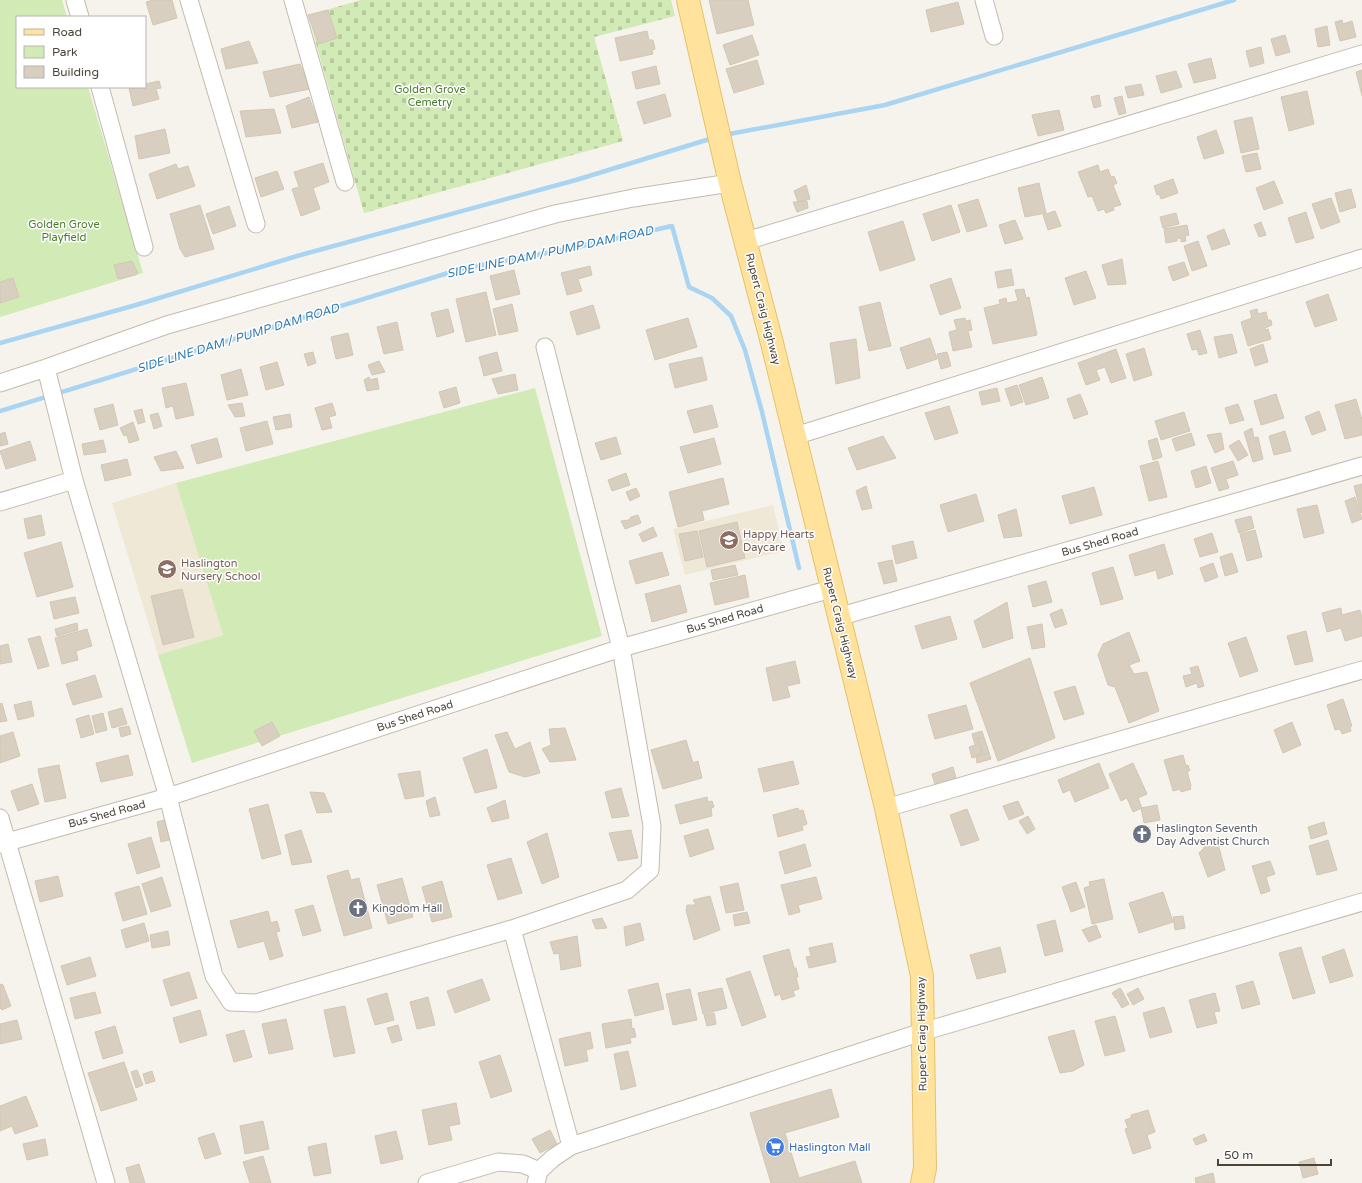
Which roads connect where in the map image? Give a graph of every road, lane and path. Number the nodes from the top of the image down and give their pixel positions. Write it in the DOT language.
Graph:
graph roads {
  1 [pos="76,0"];
  2 [pos="189,0"];
  3 [pos="293,0"];
  4 [pos="688,0"];
  5 [pos="984,0"];
  6 [pos="80,16"];
  7 [pos="994,36"];
  8 [pos="1362,54"];
  9 [pos="100,88"];
  10 [pos="345,182"];
  11 [pos="730,183"];
  12 [pos="256,224"];
  13 [pos="746,241"];
  14 [pos="144,247"];
  15 [pos="1362,258"];
  16 [pos="545,346"];
  17 [pos="46,368"];
  18 [pos="0,383"];
  19 [pos="795,436"];
  20 [pos="1362,466"];
  21 [pos="74,480"];
  22 [pos="0,502"];
  23 [pos="831,589"];
  24 [pos="838,617"];
  25 [pos="621,648"];
  26 [pos="1362,670"];
  27 [pos="168,797"];
  28 [pos="886,808"];
  29 [pos="0,818"];
  30 [pos="3,843"];
  31 [pos="1362,902"];
  32 [pos="512,929"];
  33 [pos="922,1032"];
  34 [pos="571,1146"];
  35 [pos="538,1177"];
  36 [pos="106,1183"];
  37 [pos="427,1183"];
  38 [pos="922,1183"];
  1 -- 6 [label="street"];
  2 -- 12 [label="street"];
  3 -- 10 [label="street"];
  4 -- 11 [label="main road, Rupert Craig Highway"];
  5 -- 7 [label="street"];
  8 -- 13 [label="street"];
  9 -- 14 [label="street"];
  11 -- 13 [label="main road, Rupert Craig Highway"];
  11 -- 17 [label="street"];
  13 -- 19 [label="main road, Rupert Craig Highway"];
  15 -- 19 [label="street"];
  16 -- 25 [label="street"];
  17 -- 18 [label="street"];
  17 -- 21 [label="street"];
  19 -- 23 [label="main road, Rupert Craig Highway"];
  20 -- 24 [label="street, Bus Shed Road"];
  21 -- 22 [label="street"];
  21 -- 27 [label="street"];
  23 -- 24 [label="main road, Rupert Craig Highway"];
  23 -- 25 [label="street, Bus Shed Road"];
  24 -- 28 [label="main road, Rupert Craig Highway"];
  25 -- 27 [label="street, Bus Shed Road"];
  25 -- 32 [label="street"];
  26 -- 28 [label="street"];
  27 -- 30 [label="street, Bus Shed Road"];
  27 -- 32 [label="street"];
  28 -- 33 [label="main road, Rupert Craig Highway"];
  29 -- 30 [label="street"];
  30 -- 36 [label="street"];
  31 -- 33 [label="street"];
  32 -- 34 [label="street"];
  33 -- 34 [label="street"];
  33 -- 38 [label="main road, Rupert Craig Highway"];
  34 -- 35 [label="street"];
  35 -- 37 [label="street"];
}
